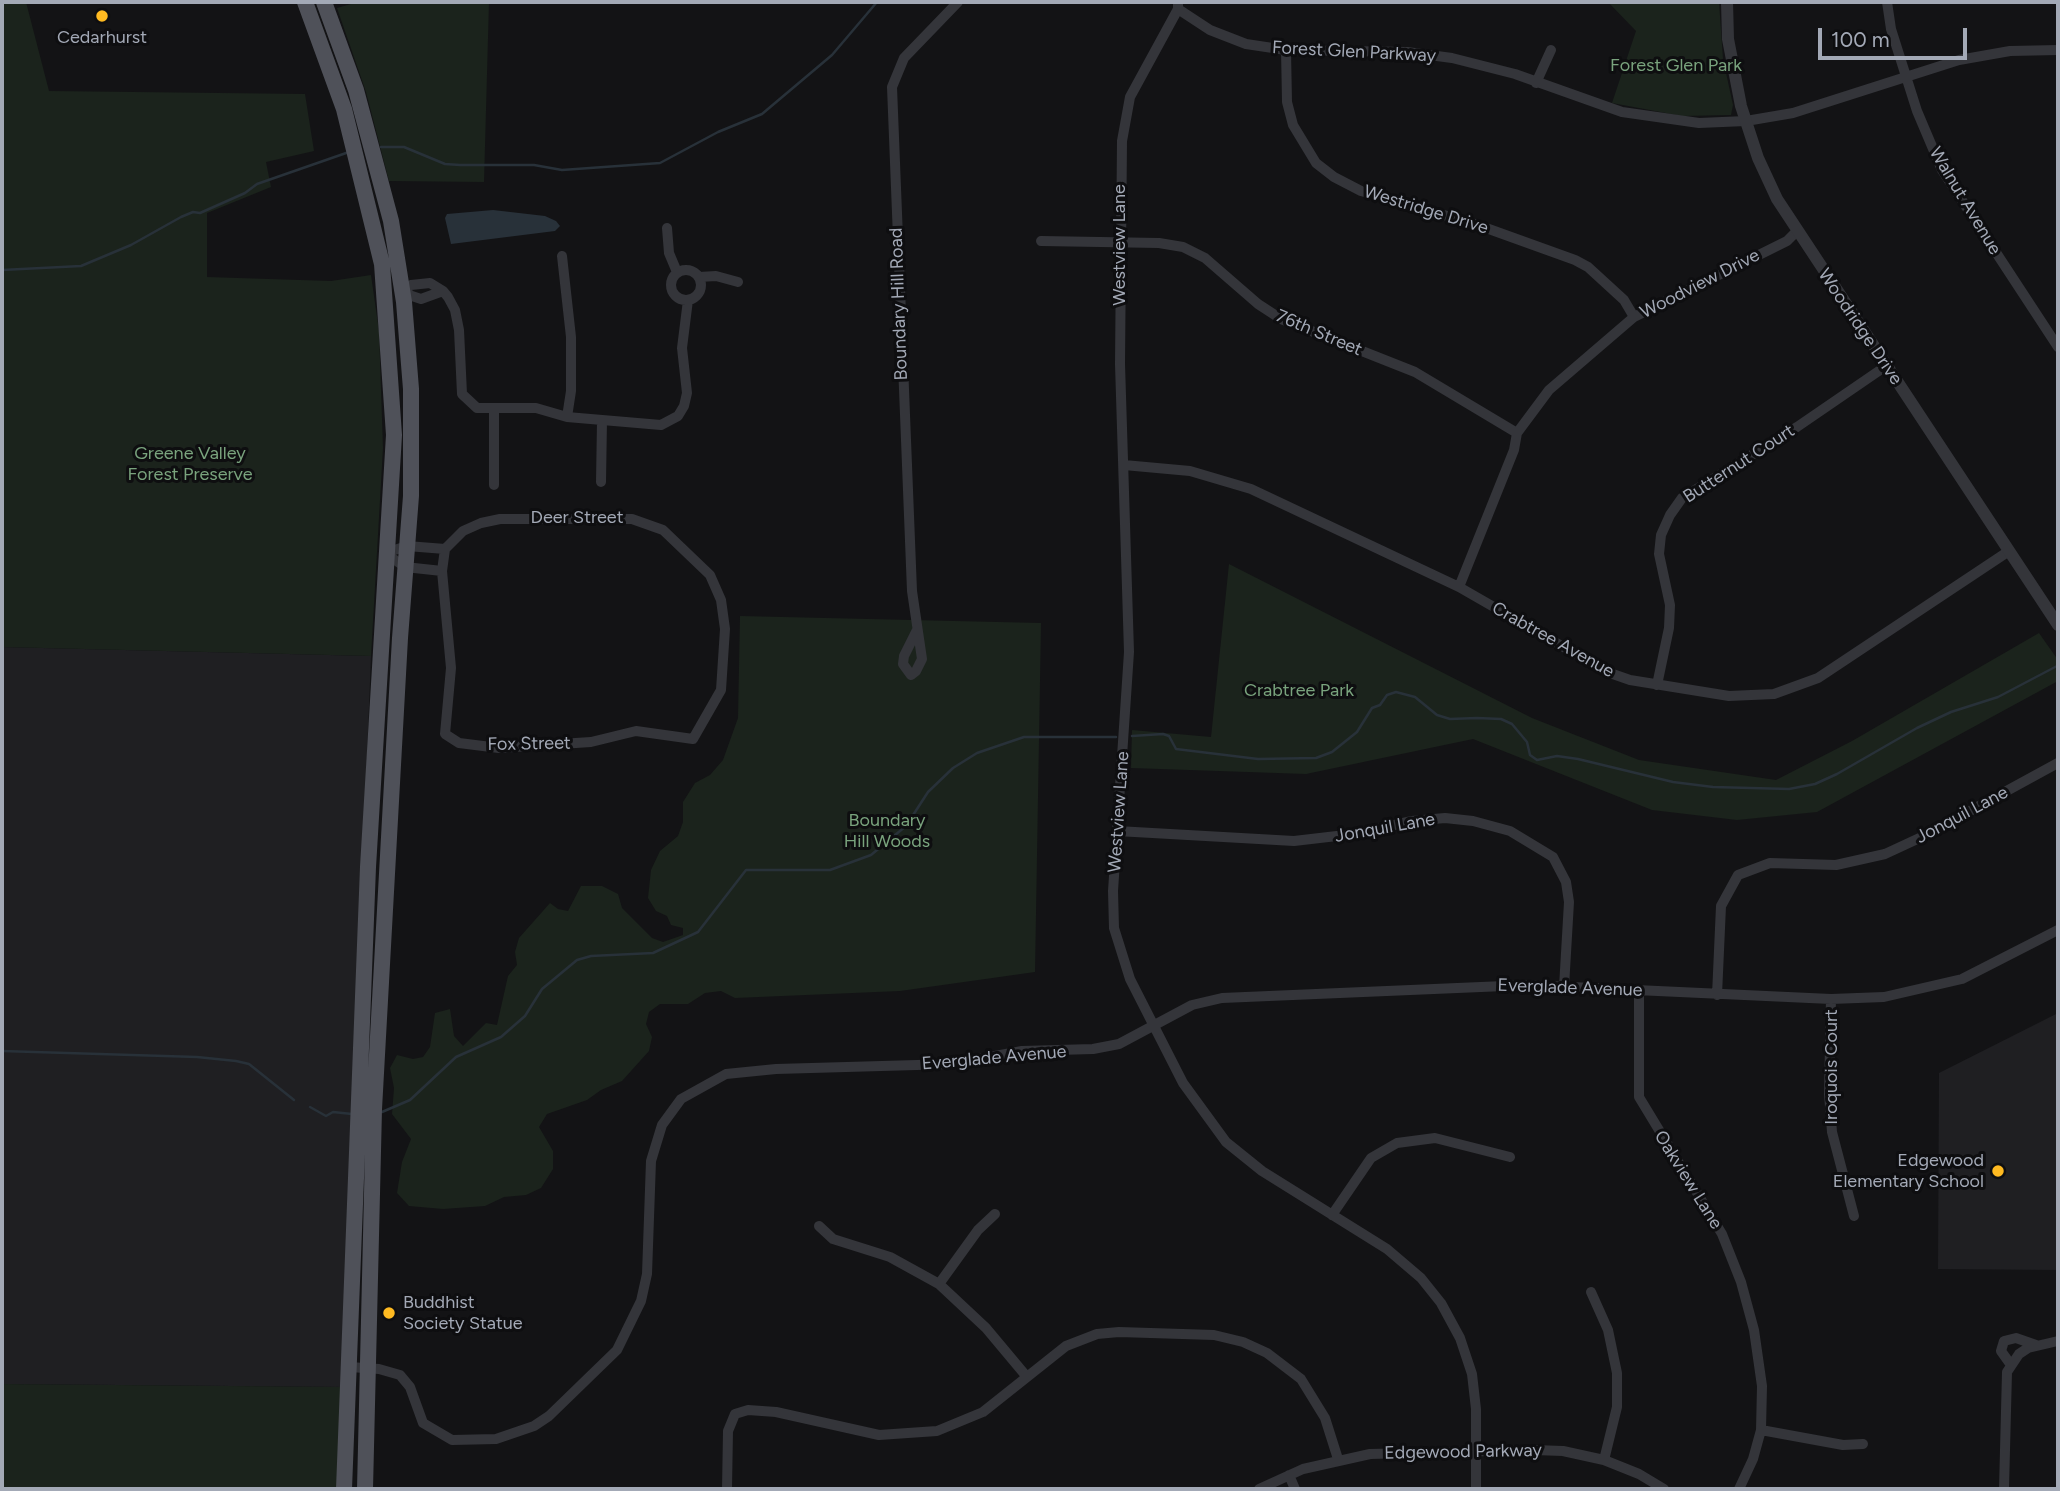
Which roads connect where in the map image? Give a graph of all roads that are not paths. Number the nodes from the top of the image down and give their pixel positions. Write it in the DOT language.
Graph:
graph roads {
  1 [pos="305,2"];
  2 [pos="324,2"];
  3 [pos="958,2"];
  4 [pos="1727,2"];
  5 [pos="1886,2"];
  6 [pos="1178,5"];
  7 [pos="1286,50"];
  8 [pos="1551,50"];
  9 [pos="2058,50"];
  10 [pos="1907,76"];
  11 [pos="1536,83"];
  12 [pos="1746,121"];
  13 [pos="667,228"];
  14 [pos="1796,232"];
  15 [pos="1041,241"];
  16 [pos="1120,243"];
  17 [pos="562,256"];
  18 [pos="677,272"];
  19 [pos="698,277"];
  20 [pos="738,282"];
  21 [pos="403,293"];
  22 [pos="688,300"];
  23 [pos="1634,317"];
  24 [pos="2058,347"];
  25 [pos="1886,366"];
  26 [pos="494,410"];
  27 [pos="567,417"];
  28 [pos="602,421"];
  29 [pos="1517,433"];
  30 [pos="1124,465"];
  31 [pos="601,482"];
  32 [pos="494,485"];
  33 [pos="407,546"];
  34 [pos="445,549"];
  35 [pos="2010,551"];
  36 [pos="386,553"];
  37 [pos="404,567"];
  38 [pos="442,571"];
  39 [pos="1459,587"];
  40 [pos="2058,625"];
  41 [pos="917,631"];
  42 [pos="1657,685"];
  43 [pos="693,739"];
  44 [pos="2058,763"];
  45 [pos="1117,831"];
  46 [pos="2058,930"];
  47 [pos="1564,987"];
  48 [pos="1639,991"];
  49 [pos="1717,995"];
  50 [pos="1832,999"];
  51 [pos="1154,1025"];
  52 [pos="1510,1157"];
  53 [pos="995,1214"];
  54 [pos="1332,1215"];
  55 [pos="1854,1216"];
  56 [pos="819,1226"];
  57 [pos="939,1284"];
  58 [pos="1591,1292"];
  59 [pos="2058,1341"];
  60 [pos="2036,1345"];
  61 [pos="2011,1365"];
  62 [pos="350,1367"];
  63 [pos="369,1368"];
  64 [pos="1027,1377"];
  65 [pos="1761,1430"];
  66 [pos="1863,1444"];
  67 [pos="1476,1450"];
  68 [pos="1338,1459"];
  69 [pos="1604,1460"];
  70 [pos="1289,1475"];
  71 [pos="344,1489"];
  72 [pos="365,1489"];
  73 [pos="727,1489"];
  74 [pos="1259,1489"];
  75 [pos="1295,1489"];
  76 [pos="1476,1489"];
  77 [pos="1664,1489"];
  78 [pos="1739,1489"];
  79 [pos="2004,1489"];
  1 -- 36 [label="main road"];
  2 -- 21 [label="main road"];
  3 -- 41 [label="street, Boundary Hill Road"];
  4 -- 12 [label="street, Woodridge Drive"];
  5 -- 10 [label="street, Walnut Avenue"];
  6 -- 7 [label="street, Forest Glen Parkway"];
  6 -- 16 [label="street, Westview Lane"];
  7 -- 11 [label="street, Forest Glen Parkway"];
  7 -- 23 [label="street, Westridge Drive"];
  8 -- 11 [label="street"];
  9 -- 10 [label="street, Forest Glen Parkway"];
  10 -- 12 [label="street, Forest Glen Parkway"];
  10 -- 24 [label="street, Walnut Avenue"];
  11 -- 12 [label="street, Forest Glen Parkway"];
  12 -- 14 [label="street, Woodridge Drive"];
  13 -- 18 [label="street"];
  14 -- 23 [label="street, Woodview Drive"];
  14 -- 25 [label="street, Woodridge Drive"];
  15 -- 16 [label="street, 76th Street"];
  16 -- 29 [label="street, 76th Street"];
  16 -- 30 [label="street, Westview Lane"];
  17 -- 27 [label="street"];
  18 -- 19 [label="street"];
  18 -- 22 [label="street"];
  19 -- 20 [label="street"];
  19 -- 22 [label="street"];
  21 -- 26 [label="street"];
  21 -- 33 [label="main road"];
  22 -- 28 [label="street"];
  23 -- 29 [label="street, Woodview Drive"];
  25 -- 35 [label="street, Woodridge Drive"];
  25 -- 42 [label="street, Butternut Court"];
  26 -- 27 [label="street"];
  26 -- 32 [label="street"];
  27 -- 28 [label="street"];
  28 -- 31 [label="street"];
  29 -- 39 [label="street, Woodview Drive"];
  30 -- 39 [label="street, Crabtree Avenue"];
  30 -- 45 [label="street, Westview Lane"];
  33 -- 34 [label="street"];
  33 -- 36 [label="street"];
  33 -- 37 [label="main road"];
  34 -- 38 [label="street"];
  34 -- 43 [label="street, Deer Street"];
  35 -- 40 [label="street, Woodridge Drive"];
  35 -- 42 [label="street, Crabtree Avenue"];
  36 -- 37 [label="street"];
  36 -- 62 [label="main road"];
  37 -- 38 [label="street"];
  37 -- 63 [label="main road"];
  38 -- 43 [label="street, Fox Street"];
  39 -- 42 [label="street, Crabtree Avenue"];
  44 -- 49 [label="street, Jonquil Lane"];
  45 -- 47 [label="street, Jonquil Lane"];
  45 -- 51 [label="street, Westview Lane"];
  46 -- 50 [label="street, Everglade Avenue"];
  47 -- 48 [label="street, Everglade Avenue"];
  47 -- 51 [label="street, Everglade Avenue"];
  48 -- 49 [label="street, Everglade Avenue"];
  48 -- 65 [label="street, Oakview Lane"];
  49 -- 50 [label="street, Everglade Avenue"];
  50 -- 55 [label="street, Iroquois Court"];
  51 -- 54 [label="street, Westview Lane"];
  51 -- 63 [label="street, Everglade Avenue"];
  52 -- 54 [label="street"];
  53 -- 57 [label="street"];
  54 -- 67 [label="street, Westview Lane"];
  56 -- 57 [label="street"];
  57 -- 64 [label="street"];
  58 -- 69 [label="street"];
  59 -- 60 [label="street"];
  60 -- 61 [label="street"];
  60 -- 61 [label="street"];
  61 -- 79 [label="street"];
  62 -- 63 [label="street, Everglade Avenue"];
  62 -- 71 [label="main road"];
  63 -- 72 [label="main road"];
  64 -- 68 [label="street"];
  64 -- 73 [label="street"];
  65 -- 66 [label="street"];
  65 -- 78 [label="street, Oakview Lane"];
  67 -- 68 [label="street, Edgewood Parkway"];
  67 -- 69 [label="street, Edgewood Parkway"];
  67 -- 76 [label="street, Westview Lane"];
  68 -- 70 [label="street, Edgewood Parkway"];
  69 -- 77 [label="street, Edgewood Parkway"];
  70 -- 74 [label="street, Edgewood Parkway"];
  70 -- 75 [label="street"];
}
